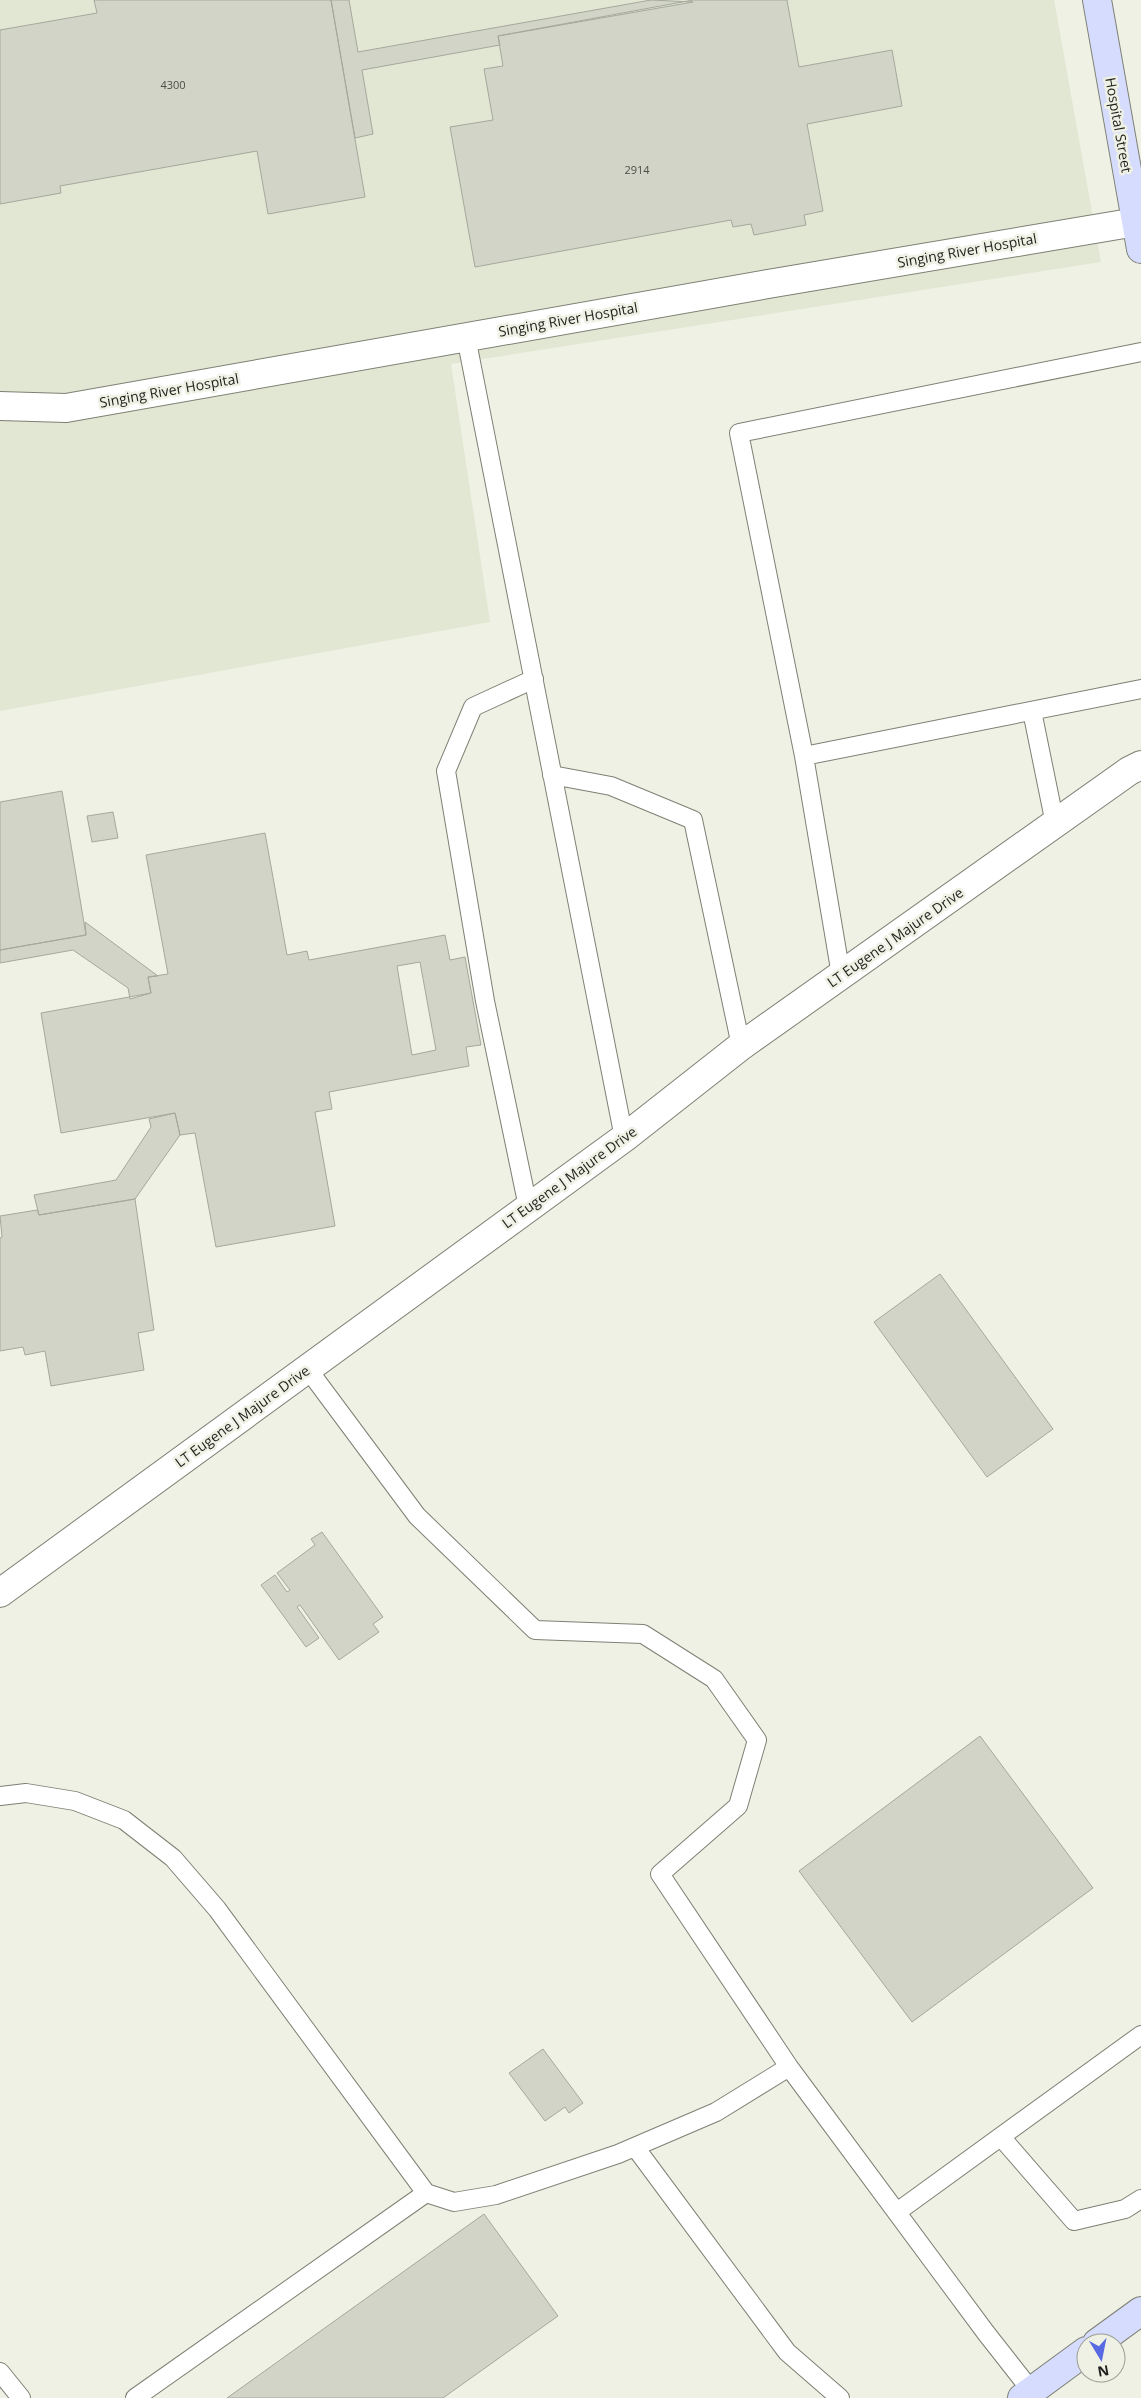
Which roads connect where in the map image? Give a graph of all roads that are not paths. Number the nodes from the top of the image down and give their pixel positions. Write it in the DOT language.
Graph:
graph roads {
  1 [pos="1097,0"];
  2 [pos="1138,221"];
  3 [pos="1141,249"];
  4 [pos="466,337"];
  5 [pos="1141,352"];
  6 [pos="0,406"];
  7 [pos="534,679"];
  8 [pos="1141,689"];
  9 [pos="1032,711"];
  10 [pos="804,756"];
  11 [pos="1141,765"];
  12 [pos="552,775"];
  13 [pos="1055,824"];
  14 [pos="841,975"];
  15 [pos="741,1046"];
  16 [pos="624,1138"];
  17 [pos="528,1207"];
  18 [pos="307,1368"];
  19 [pos="0,1594"];
  20 [pos="0,1796"];
  21 [pos="1141,2036"];
  22 [pos="789,2067"];
  23 [pos="1001,2137"];
  24 [pos="635,2147"];
  25 [pos="426,2193"];
  26 [pos="1141,2198"];
  27 [pos="897,2212"];
  28 [pos="1141,2311"];
  29 [pos="1111,2333"];
  30 [pos="1076,2359"];
  31 [pos="0,2372"];
  32 [pos="1030,2395"];
  33 [pos="21,2398"];
  34 [pos="134,2398"];
  35 [pos="840,2398"];
  1 -- 2 [label="street, Hospital Street"];
  2 -- 3 [label="street, Hospital Street"];
  2 -- 4 [label="street, Singing River Hospital"];
  4 -- 6 [label="street, Singing River Hospital"];
  4 -- 7 [label="lane"];
  5 -- 10 [label="lane"];
  7 -- 12 [label="lane"];
  7 -- 17 [label="lane"];
  8 -- 9 [label="lane"];
  9 -- 10 [label="lane"];
  9 -- 13 [label="lane"];
  10 -- 14 [label="lane"];
  11 -- 13 [label="street, LT Eugene J Majure Drive"];
  12 -- 15 [label="lane"];
  12 -- 16 [label="lane"];
  13 -- 14 [label="street, LT Eugene J Majure Drive"];
  14 -- 15 [label="street, LT Eugene J Majure Drive"];
  15 -- 16 [label="street, LT Eugene J Majure Drive"];
  16 -- 17 [label="street, LT Eugene J Majure Drive"];
  17 -- 18 [label="street, LT Eugene J Majure Drive"];
  18 -- 19 [label="street, LT Eugene J Majure Drive"];
  18 -- 22 [label="lane"];
  20 -- 25 [label="lane"];
  21 -- 23 [label="lane"];
  22 -- 24 [label="lane"];
  22 -- 27 [label="lane"];
  23 -- 26 [label="lane"];
  23 -- 27 [label="lane"];
  24 -- 25 [label="lane"];
  24 -- 35 [label="lane"];
  25 -- 34 [label="lane"];
  27 -- 32 [label="lane"];
  28 -- 29 [label="street"];
  30 -- 32 [label="street"];
  31 -- 33 [label="lane"];
}
